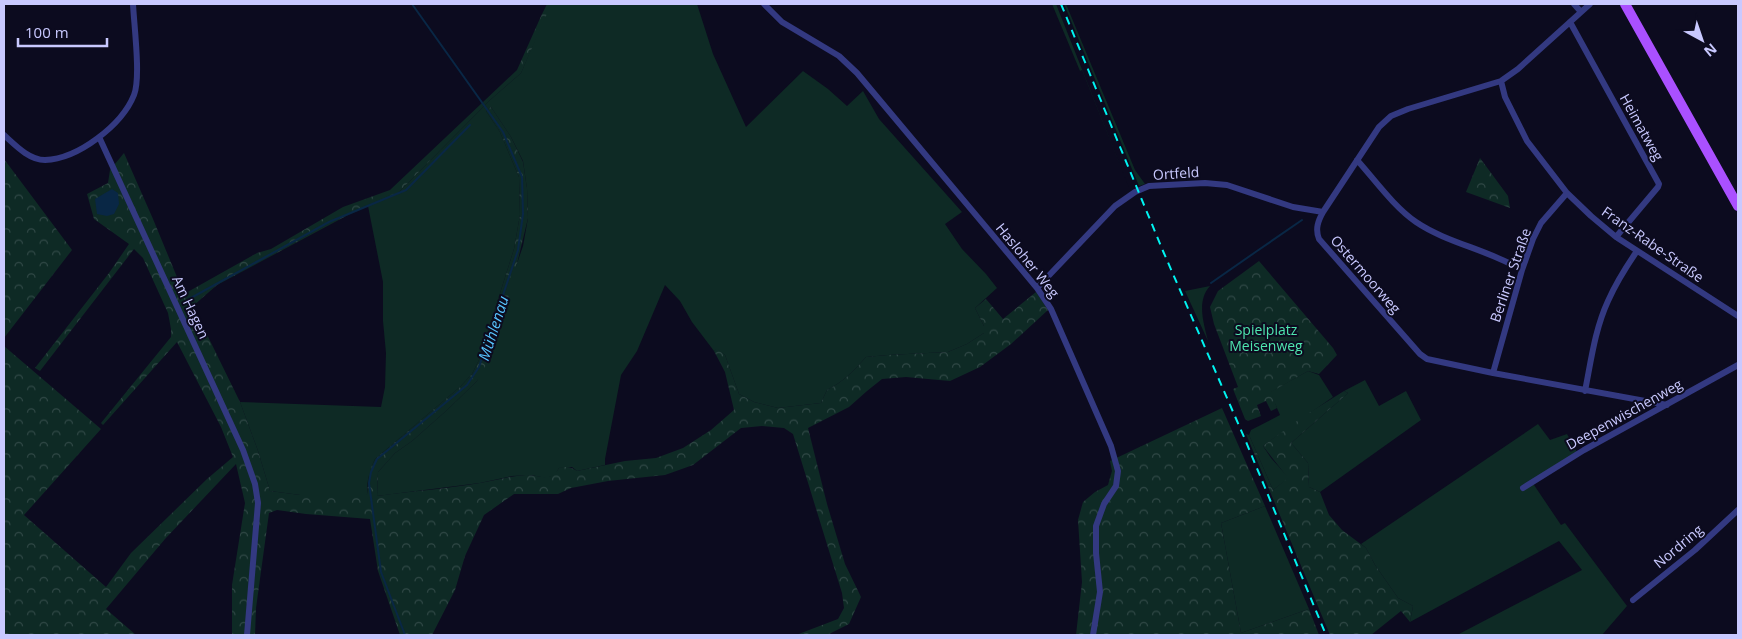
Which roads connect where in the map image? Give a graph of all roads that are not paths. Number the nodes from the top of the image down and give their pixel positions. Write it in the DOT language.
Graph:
graph roads {
  1 [pos="133,4"];
  2 [pos="764,4"];
  3 [pos="1574,4"];
  4 [pos="1590,4"];
  5 [pos="1625,4"];
  6 [pos="1581,12"];
  7 [pos="1570,22"];
  8 [pos="1501,81"];
  9 [pos="4,135"];
  10 [pos="100,139"];
  11 [pos="1357,160"];
  12 [pos="1567,193"];
  13 [pos="1738,206"];
  14 [pos="1323,212"];
  15 [pos="1616,237"];
  16 [pos="1636,251"];
  17 [pos="1522,270"];
  18 [pos="1037,288"];
  19 [pos="1738,316"];
  20 [pos="1738,365"];
  21 [pos="1492,373"];
  22 [pos="1585,391"];
  23 [pos="1666,405"];
  24 [pos="1523,488"];
  25 [pos="1738,510"];
  26 [pos="1633,600"];
  27 [pos="247,635"];
  28 [pos="1093,635"];
  1 -- 10 [label="street"];
  2 -- 18 [label="street, Hasloher Weg"];
  3 -- 6 [label="street"];
  4 -- 6 [label="street, Ostermoorweg"];
  5 -- 13 [label="main road"];
  6 -- 7 [label="street, Ostermoorweg"];
  7 -- 8 [label="street, Ostermoorweg"];
  7 -- 15 [label="street, Heimatweg"];
  8 -- 11 [label="street, Ostermoorweg"];
  8 -- 12 [label="street, Franz-Rabe-Straße"];
  9 -- 10 [label="street"];
  10 -- 27 [label="street, Am Hagen"];
  11 -- 14 [label="street, Ostermoorweg"];
  11 -- 17 [label="street"];
  12 -- 15 [label="street, Franz-Rabe-Straße"];
  12 -- 17 [label="street, Berliner Straße"];
  14 -- 18 [label="street, Ortfeld"];
  14 -- 21 [label="street, Ostermoorweg"];
  15 -- 16 [label="street, Franz-Rabe-Straße"];
  16 -- 19 [label="street, Franz-Rabe-Straße"];
  16 -- 22 [label="street"];
  17 -- 21 [label="street, Berliner Straße"];
  18 -- 28 [label="street, Hasloher Weg"];
  20 -- 23 [label="street, Deepenwischenweg"];
  21 -- 22 [label="street, Ostermoorweg"];
  22 -- 23 [label="street, Ostermoorweg"];
  23 -- 24 [label="street, Deepenwischenweg"];
  25 -- 26 [label="street, Nordring"];
}
